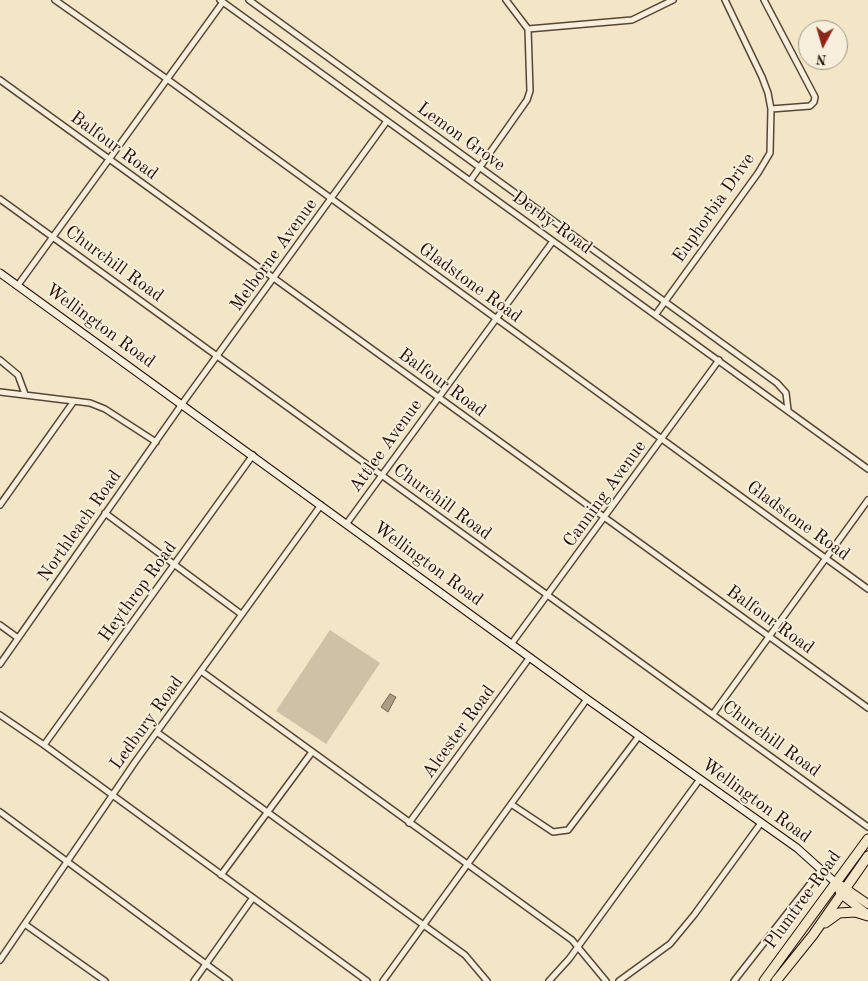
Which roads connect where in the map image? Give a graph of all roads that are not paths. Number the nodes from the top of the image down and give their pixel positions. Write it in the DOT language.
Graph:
graph roads {
  1 [pos="55,0"];
  2 [pos="249,0"];
  3 [pos="506,0"];
  4 [pos="673,0"];
  5 [pos="725,0"];
  6 [pos="764,0"];
  7 [pos="222,1"];
  8 [pos="528,29"];
  9 [pos="167,79"];
  10 [pos="0,80"];
  11 [pos="771,109"];
  12 [pos="388,121"];
  13 [pos="108,158"];
  14 [pos="479,167"];
  15 [pos="470,181"];
  16 [pos="0,199"];
  17 [pos="332,199"];
  18 [pos="53,237"];
  19 [pos="553,241"];
  20 [pos="0,273"];
  21 [pos="275,278"];
  22 [pos="18,285"];
  23 [pos="666,300"];
  24 [pos="656,314"];
  25 [pos="496,319"];
  26 [pos="218,356"];
  27 [pos="0,360"];
  28 [pos="719,360"];
  29 [pos="0,392"];
  30 [pos="25,394"];
  31 [pos="438,397"];
  32 [pos="74,401"];
  33 [pos="182,404"];
  34 [pos="788,410"];
  35 [pos="662,438"];
  36 [pos="156,442"];
  37 [pos="254,455"];
  38 [pos="868,469"];
  39 [pos="382,475"];
  40 [pos="868,500"];
  41 [pos="0,505"];
  42 [pos="321,506"];
  43 [pos="105,513"];
  44 [pos="605,517"];
  45 [pos="347,523"];
  46 [pos="826,558"];
  47 [pos="175,566"];
  48 [pos="868,589"];
  49 [pos="548,595"];
  50 [pos="241,614"];
  51 [pos="0,625"];
  52 [pos="771,637"];
  53 [pos="18,638"];
  54 [pos="512,643"];
  55 [pos="530,656"];
  56 [pos="0,664"];
  57 [pos="201,671"];
  58 [pos="587,699"];
  59 [pos="868,708"];
  60 [pos="714,714"];
  61 [pos="0,715"];
  62 [pos="158,733"];
  63 [pos="639,736"];
  64 [pos="44,745"];
  65 [pos="312,752"];
  66 [pos="700,779"];
  67 [pos="112,795"];
  68 [pos="511,804"];
  69 [pos="267,811"];
  70 [pos="0,812"];
  71 [pos="409,823"];
  72 [pos="761,823"];
  73 [pos="868,827"];
  74 [pos="868,839"];
  75 [pos="868,856"];
  76 [pos="68,863"];
  77 [pos="466,865"];
  78 [pos="820,870"];
  79 [pos="221,875"];
  80 [pos="836,883"];
  81 [pos="844,891"];
  82 [pos="252,899"];
  83 [pos="868,904"];
  84 [pos="868,915"];
  85 [pos="26,925"];
  86 [pos="423,925"];
  87 [pos="813,935"];
  88 [pos="577,946"];
  89 [pos="0,960"];
  90 [pos="206,964"];
  91 [pos="105,981"];
  92 [pos="194,981"];
  93 [pos="229,981"];
  94 [pos="367,981"];
  95 [pos="383,981"];
  96 [pos="487,981"];
  97 [pos="549,981"];
  98 [pos="606,981"];
  99 [pos="619,981"];
  100 [pos="734,981"];
  101 [pos="764,981"];
  102 [pos="776,981"];
  1 -- 9 [label="street, Gladstone Road"];
  2 -- 14 [label="street, Lemon Grove"];
  3 -- 8 [label="street"];
  4 -- 8 [label="street"];
  5 -- 11 [label="street, Euphorbia Drive"];
  6 -- 11 [label="street"];
  7 -- 9 [label="street"];
  7 -- 12 [label="street, Derby Road"];
  8 -- 14 [label="street"];
  9 -- 13 [label="street"];
  9 -- 17 [label="street, Gladstone Road"];
  10 -- 13 [label="street, Balfour Road"];
  11 -- 23 [label="street, Euphorbia Drive"];
  12 -- 15 [label="street, Derby Road"];
  12 -- 17 [label="street, Melborne Avenue"];
  13 -- 18 [label="street"];
  13 -- 21 [label="street, Balfour Road"];
  14 -- 15 [label="street"];
  14 -- 23 [label="street, Lemon Grove"];
  15 -- 19 [label="street, Derby Road"];
  16 -- 18 [label="street, Churchill Road"];
  17 -- 21 [label="street, Melborne Avenue"];
  17 -- 25 [label="street, Gladstone Road"];
  18 -- 22 [label="street"];
  18 -- 26 [label="street, Churchill Road"];
  19 -- 24 [label="street, Derby Road"];
  19 -- 25 [label="street, Attlee Avenue"];
  20 -- 22 [label="main road, Wellington Road"];
  21 -- 26 [label="street, Melborne Avenue"];
  21 -- 31 [label="street, Balfour Road"];
  22 -- 33 [label="main road, Wellington Road"];
  23 -- 24 [label="street, Euphorbia Drive"];
  23 -- 34 [label="street, Lemon Grove"];
  24 -- 28 [label="street, Derby Road"];
  25 -- 31 [label="street, Attlee Avenue"];
  25 -- 35 [label="street, Gladstone Road"];
  26 -- 33 [label="street, Melborne Avenue"];
  26 -- 39 [label="street, Churchill Road"];
  27 -- 30 [label="street"];
  28 -- 34 [label="street, Derby Road"];
  28 -- 35 [label="street, Canning Avenue"];
  29 -- 30 [label="street"];
  30 -- 32 [label="street"];
  31 -- 39 [label="street, Attlee Avenue"];
  31 -- 44 [label="street, Balfour Road"];
  32 -- 36 [label="street"];
  32 -- 41 [label="street"];
  33 -- 36 [label="street, Northleach Road"];
  33 -- 37 [label="main road, Wellington Road"];
  34 -- 38 [label="street, Derby Road"];
  35 -- 44 [label="street, Canning Avenue"];
  35 -- 46 [label="street, Gladstone Road"];
  36 -- 43 [label="street, Northleach Road"];
  37 -- 42 [label="main road, Wellington Road"];
  37 -- 47 [label="street, Heythrop Road"];
  39 -- 45 [label="street, Attlee Avenue"];
  39 -- 49 [label="street, Churchill Road"];
  40 -- 46 [label="street"];
  42 -- 45 [label="main road, Wellington Road"];
  42 -- 50 [label="street, Ledbury Road"];
  43 -- 47 [label="street"];
  43 -- 53 [label="street, Northleach Road"];
  44 -- 49 [label="street, Canning Avenue"];
  44 -- 52 [label="street, Balfour Road"];
  45 -- 54 [label="main road, Wellington Road"];
  46 -- 48 [label="street, Gladstone Road"];
  46 -- 52 [label="street"];
  47 -- 50 [label="street"];
  47 -- 64 [label="street, Heythrop Road"];
  49 -- 54 [label="street, Canning Avenue"];
  49 -- 60 [label="street, Churchill Road"];
  50 -- 57 [label="street, Ledbury Road"];
  51 -- 53 [label="street"];
  52 -- 59 [label="street, Balfour Road"];
  52 -- 60 [label="street"];
  53 -- 56 [label="street, Northleach Road"];
  54 -- 55 [label="main road, Wellington Road"];
  55 -- 58 [label="main road, Wellington Road"];
  55 -- 71 [label="street, Alcester Road"];
  57 -- 62 [label="street, Ledbury Road"];
  57 -- 65 [label="street"];
  58 -- 63 [label="main road, Wellington Road"];
  58 -- 68 [label="street"];
  60 -- 73 [label="street, Churchill Road"];
  61 -- 64 [label="street"];
  62 -- 67 [label="street, Ledbury Road"];
  62 -- 69 [label="street"];
  63 -- 66 [label="main road, Wellington Road"];
  63 -- 68 [label="street"];
  64 -- 67 [label="street"];
  65 -- 69 [label="street"];
  65 -- 71 [label="street"];
  66 -- 72 [label="main road, Wellington Road"];
  66 -- 88 [label="street"];
  67 -- 76 [label="street, Ledbury Road"];
  67 -- 79 [label="street"];
  68 -- 77 [label="street"];
  69 -- 79 [label="street"];
  69 -- 86 [label="street"];
  70 -- 76 [label="street"];
  71 -- 77 [label="street"];
  72 -- 78 [label="main road, Wellington Road"];
  72 -- 99 [label="street"];
  74 -- 80 [label="highway, Plumtree Road"];
  75 -- 81 [label="highway, Plumtree Road"];
  76 -- 85 [label="street, Ledbury Road"];
  76 -- 90 [label="street"];
  77 -- 86 [label="street"];
  77 -- 88 [label="street"];
  78 -- 80 [label="main road, Wellington Road"];
  78 -- 100 [label="street"];
  79 -- 82 [label="street"];
  80 -- 81 [label="main road"];
  80 -- 101 [label="highway, Plumtree Road"];
  81 -- 83 [label="main road"];
  81 -- 84 [label="main road"];
  81 -- 87 [label="highway, Plumtree Road"];
  82 -- 90 [label="street"];
  82 -- 94 [label="street"];
  84 -- 87 [label="highway"];
  85 -- 89 [label="street, Ledbury Road"];
  85 -- 91 [label="street"];
  86 -- 95 [label="street"];
  86 -- 96 [label="street"];
  87 -- 102 [label="highway, Plumtree Road"];
  88 -- 97 [label="street"];
  88 -- 98 [label="street"];
  90 -- 92 [label="street"];
  90 -- 93 [label="street"];
}
